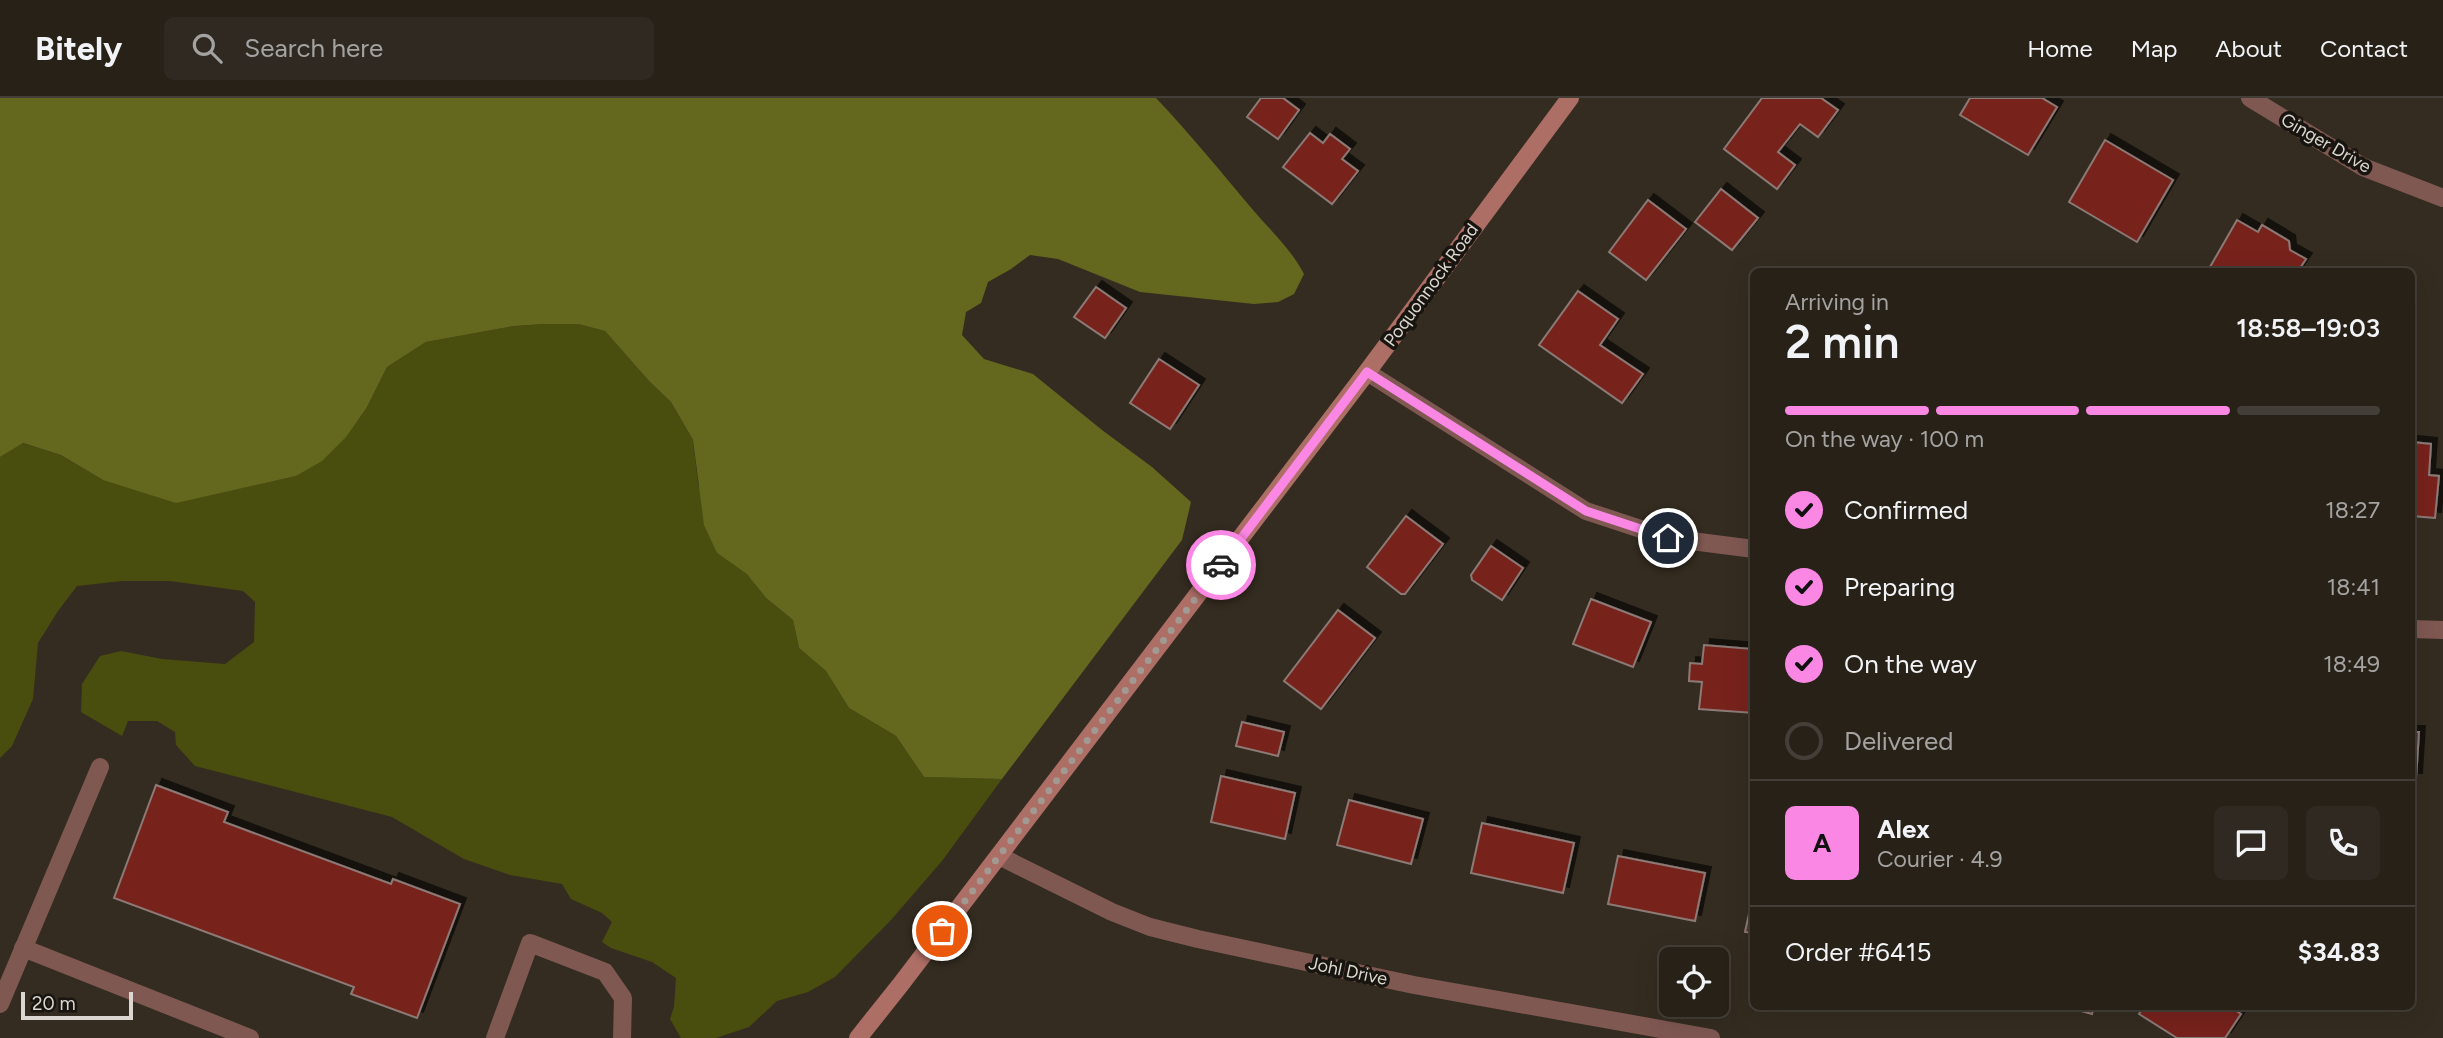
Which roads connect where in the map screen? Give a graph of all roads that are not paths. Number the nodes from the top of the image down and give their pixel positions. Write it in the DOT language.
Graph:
graph roads {
  1 [pos="1570,98"];
  2 [pos="2250,98"];
  3 [pos="2443,198"];
  4 [pos="1367,372"];
  5 [pos="1750,548"];
  6 [pos="2415,629"];
  7 [pos="2443,630"];
  8 [pos="100,767"];
  9 [pos="999,856"];
  10 [pos="23,948"];
  11 [pos="0,1004"];
  12 [pos="250,1038"];
  13 [pos="495,1038"];
  14 [pos="621,1038"];
  15 [pos="858,1038"];
  16 [pos="1711,1038"];
  1 -- 4 [label="street, Poquonnock Road"];
  2 -- 3 [label="street, Ginger Drive"];
  4 -- 5 [label="street"];
  4 -- 9 [label="street, Poquonnock Road"];
  6 -- 7 [label="street"];
  8 -- 10 [label="street"];
  9 -- 15 [label="street, Poquonnock Road"];
  9 -- 16 [label="street, Johl Drive"];
  10 -- 11 [label="street"];
  10 -- 12 [label="street"];
  13 -- 14 [label="street"];
}
